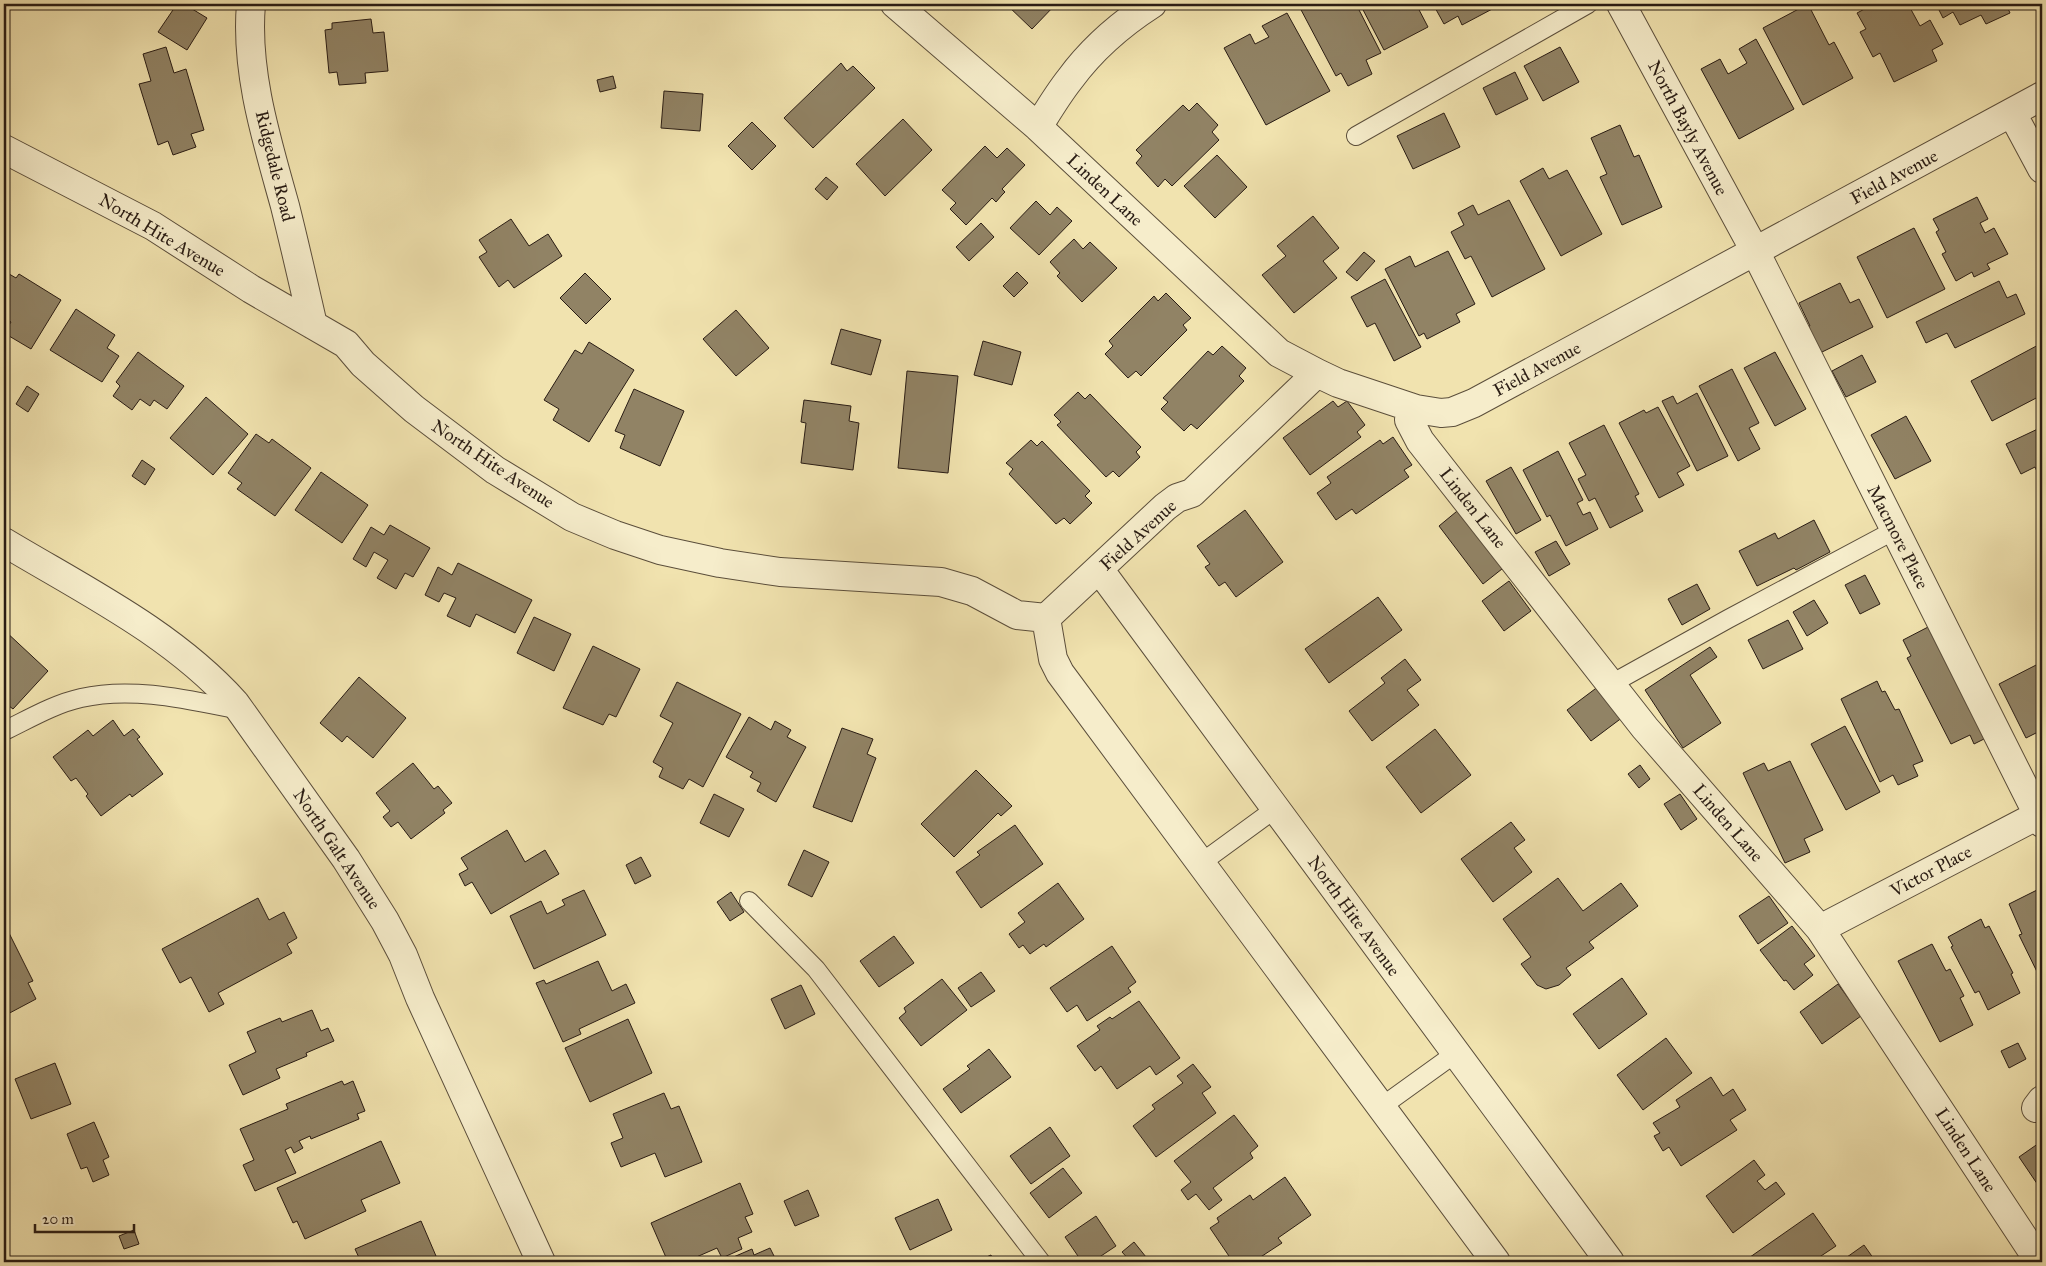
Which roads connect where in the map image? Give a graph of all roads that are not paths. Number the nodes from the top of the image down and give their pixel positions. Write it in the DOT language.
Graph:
graph roads {
  1 [pos="250,4"];
  2 [pos="895,4"];
  3 [pos="1152,4"];
  4 [pos="1588,4"];
  5 [pos="1621,4"];
  6 [pos="2042,96"];
  7 [pos="2012,113"];
  8 [pos="1038,127"];
  9 [pos="1356,136"];
  10 [pos="4,149"];
  11 [pos="2042,169"];
  12 [pos="1755,251"];
  13 [pos="313,325"];
  14 [pos="1317,373"];
  15 [pos="1410,407"];
  16 [pos="1895,530"];
  17 [pos="4,542"];
  18 [pos="1100,569"];
  19 [pos="1046,618"];
  20 [pos="1611,684"];
  21 [pos="240,710"];
  22 [pos="4,731"];
  23 [pos="1275,809"];
  24 [pos="2041,817"];
  25 [pos="1201,863"];
  26 [pos="748,900"];
  27 [pos="1820,929"];
  28 [pos="1456,1053"];
  29 [pos="1381,1106"];
  30 [pos="2033,1252"];
  31 [pos="541,1262"];
  32 [pos="1041,1262"];
  33 [pos="1496,1262"];
  34 [pos="1610,1262"];
  1 -- 13 [label="street, Ridgedale Road"];
  2 -- 8 [label="street, Linden Lane"];
  3 -- 8 [label="street"];
  4 -- 9 [label="lane"];
  5 -- 12 [label="street, North Bayly Avenue"];
  6 -- 7 [label="street, Field Avenue"];
  7 -- 11 [label="street"];
  7 -- 12 [label="street, Field Avenue"];
  8 -- 14 [label="street, Linden Lane"];
  10 -- 13 [label="street, North Hite Avenue"];
  12 -- 15 [label="street, Field Avenue"];
  12 -- 16 [label="street, Macmore Place"];
  13 -- 19 [label="street, North Hite Avenue"];
  14 -- 15 [label="street, Field Avenue"];
  14 -- 18 [label="street, Field Avenue"];
  15 -- 20 [label="street, Linden Lane"];
  16 -- 20 [label="lane"];
  16 -- 24 [label="street, Macmore Place"];
  17 -- 21 [label="street, North Galt Avenue"];
  18 -- 19 [label="street, Field Avenue"];
  18 -- 23 [label="street, North Hite Avenue"];
  19 -- 25 [label="street"];
  20 -- 27 [label="street, Linden Lane"];
  21 -- 22 [label="lane"];
  21 -- 31 [label="street, North Galt Avenue"];
  23 -- 25 [label="lane"];
  23 -- 28 [label="street, North Hite Avenue"];
  24 -- 27 [label="street, Victor Place"];
  25 -- 29 [label="street"];
  26 -- 32 [label="lane"];
  27 -- 30 [label="street, Linden Lane"];
  28 -- 29 [label="lane"];
  28 -- 34 [label="street, North Hite Avenue"];
  29 -- 33 [label="street"];
}
